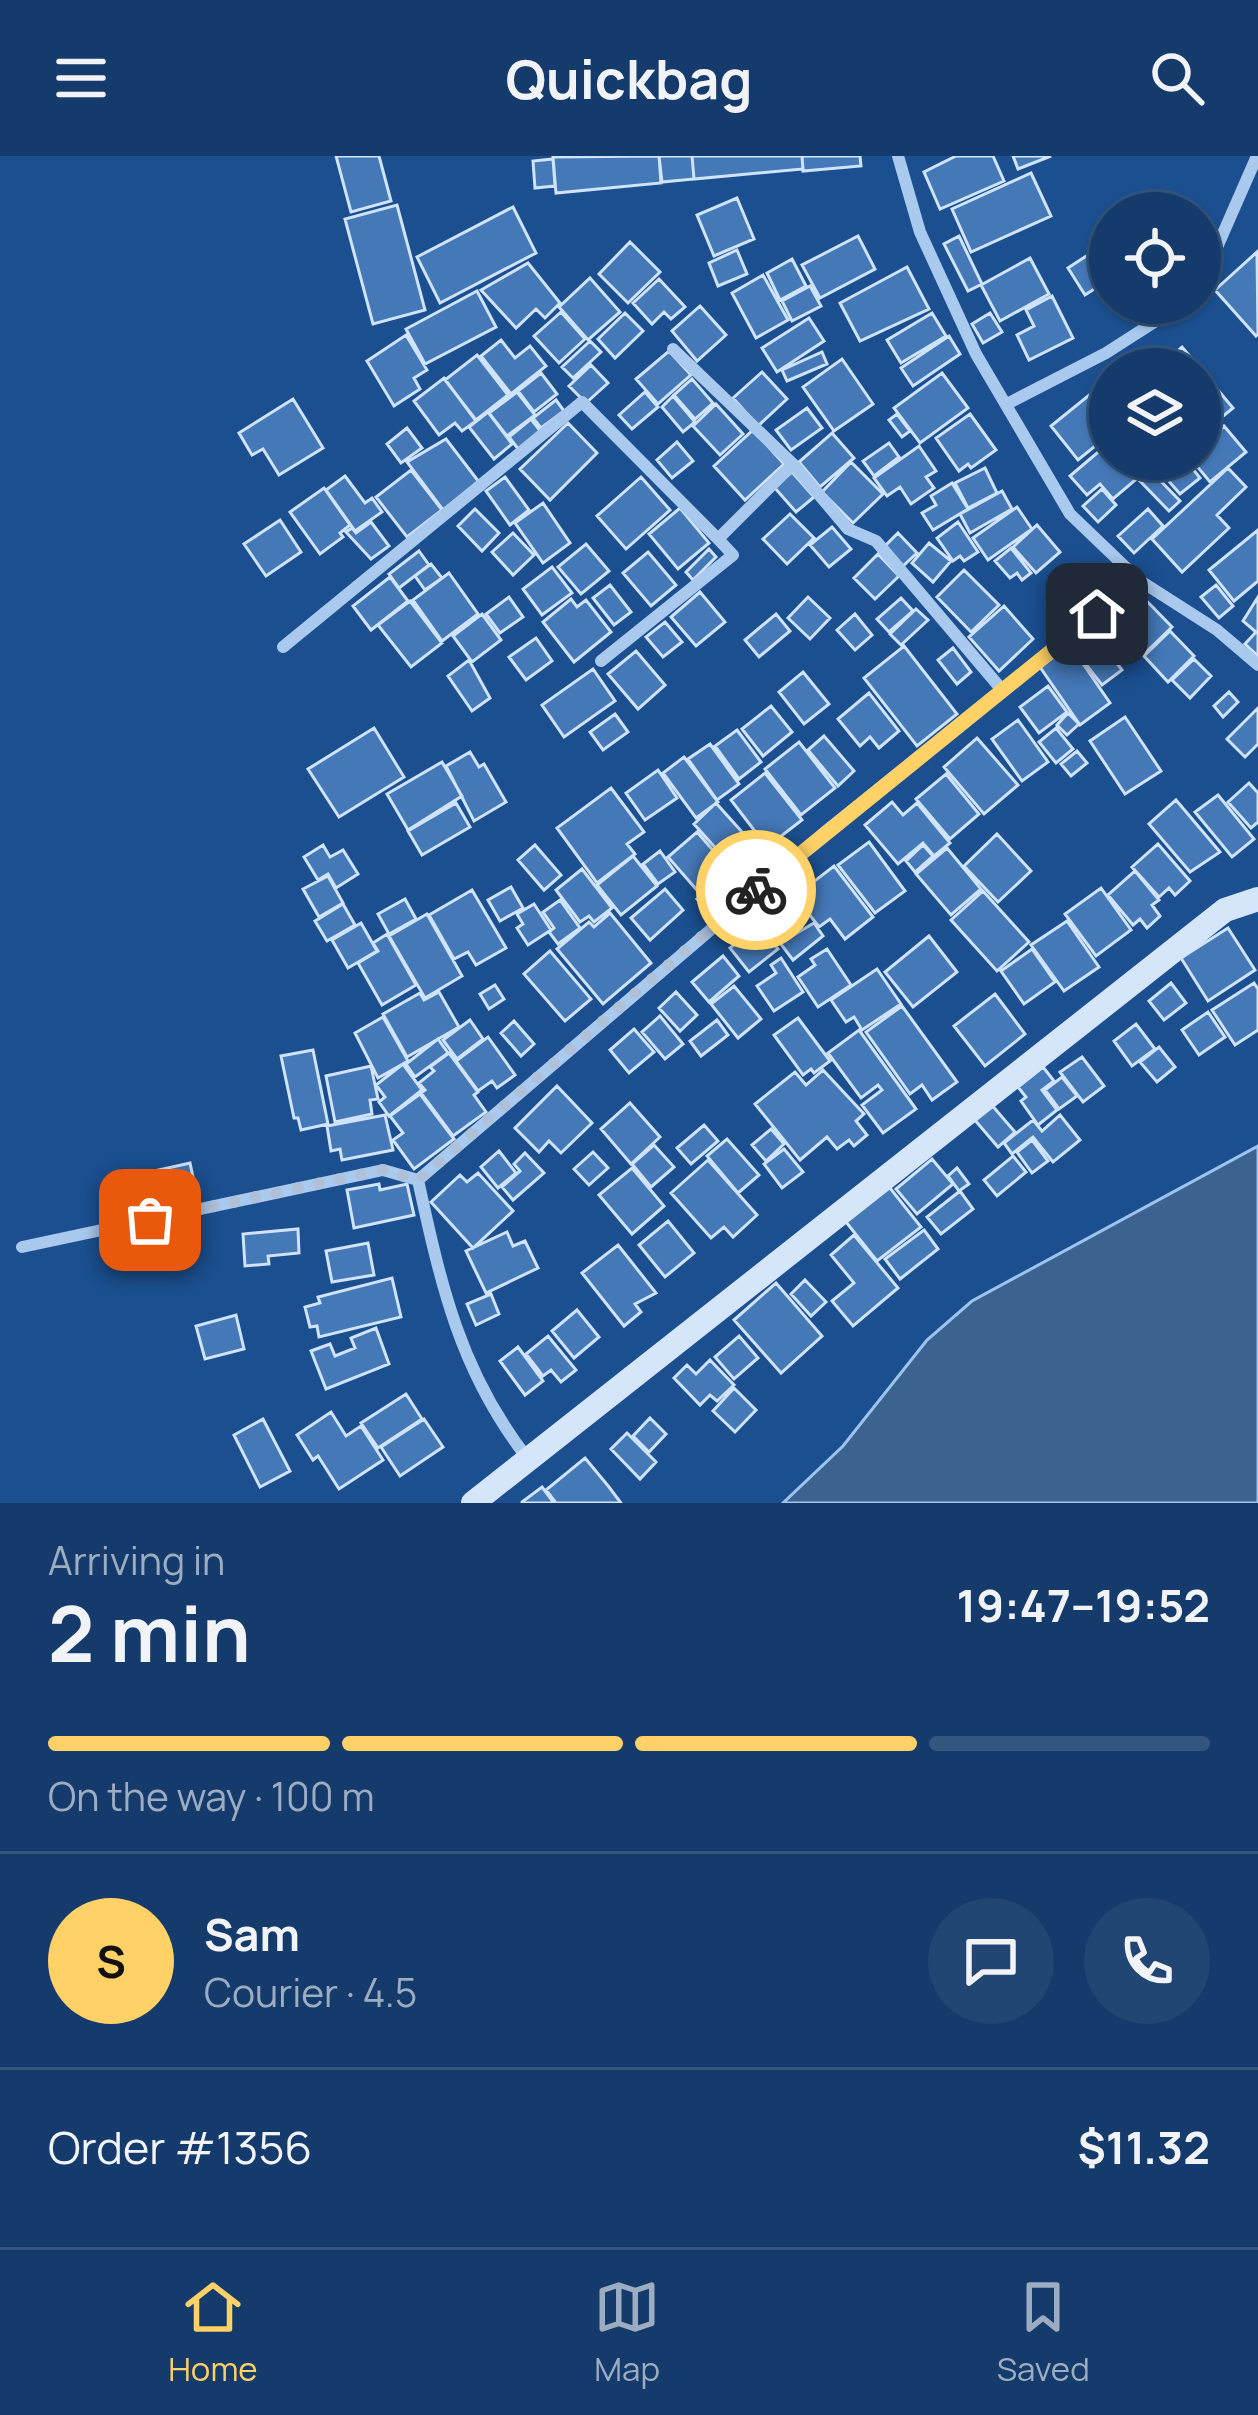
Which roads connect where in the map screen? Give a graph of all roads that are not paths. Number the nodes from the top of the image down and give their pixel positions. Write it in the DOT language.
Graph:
graph roads {
  1 [pos="898,156"];
  2 [pos="1257,156"];
  3 [pos="1221,238"];
  4 [pos="1151,324"];
  5 [pos="673,350"];
  6 [pos="1007,404"];
  7 [pos="793,464"];
  8 [pos="718,539"];
  9 [pos="1138,580"];
  10 [pos="283,647"];
  11 [pos="601,661"];
  12 [pos="1258,665"];
  13 [pos="1003,691"];
  14 [pos="1258,899"];
  15 [pos="418,1180"];
  16 [pos="22,1246"];
  17 [pos="528,1459"];
  18 [pos="473,1503"];
  1 -- 6 [label="street"];
  2 -- 3 [label="street"];
  4 -- 6 [label="street"];
  5 -- 7 [label="street"];
  6 -- 9 [label="street"];
  7 -- 8 [label="street"];
  7 -- 13 [label="street"];
  8 -- 10 [label="street"];
  8 -- 11 [label="street"];
  9 -- 12 [label="street"];
  9 -- 13 [label="street"];
  13 -- 15 [label="street"];
  14 -- 17 [label="street"];
  15 -- 16 [label="street"];
  15 -- 17 [label="street"];
  17 -- 18 [label="street"];
}
